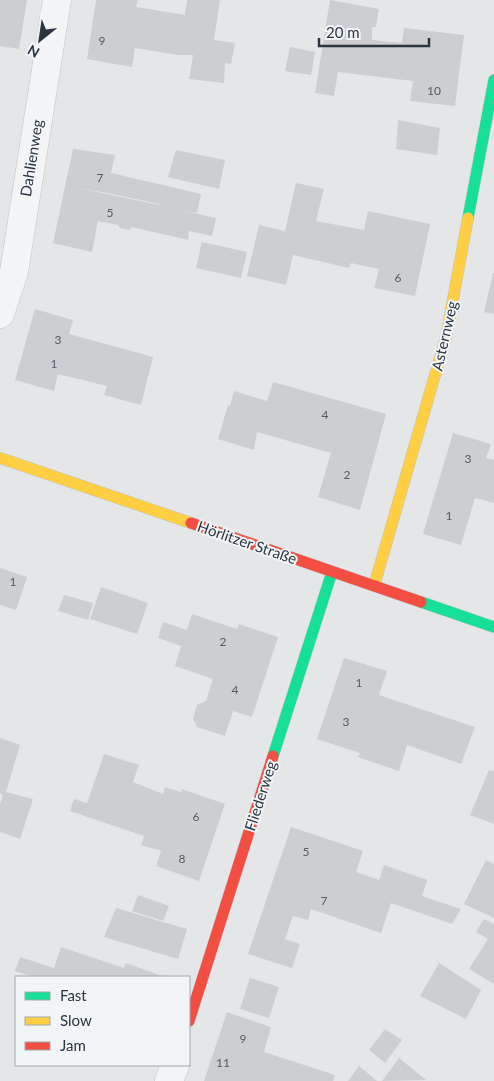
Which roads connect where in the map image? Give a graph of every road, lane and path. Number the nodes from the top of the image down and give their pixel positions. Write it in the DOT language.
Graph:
graph roads {
  1 [pos="57,0"];
  2 [pos="494,80"];
  3 [pos="0,314"];
  4 [pos="0,458"];
  5 [pos="332,572"];
  6 [pos="374,586"];
  7 [pos="494,627"];
  8 [pos="190,1018"];
  9 [pos="175,1066"];
  10 [pos="169,1081"];
  1 -- 3 [label="street, Dahlienweg"];
  2 -- 6 [label="street, Asternweg"];
  4 -- 5 [label="street, Hörlitzer Straße"];
  5 -- 6 [label="street, Hörlitzer Straße"];
  5 -- 8 [label="street, Fliederweg"];
  6 -- 7 [label="street, Hörlitzer Straße"];
  9 -- 10 [label="street"];
}
